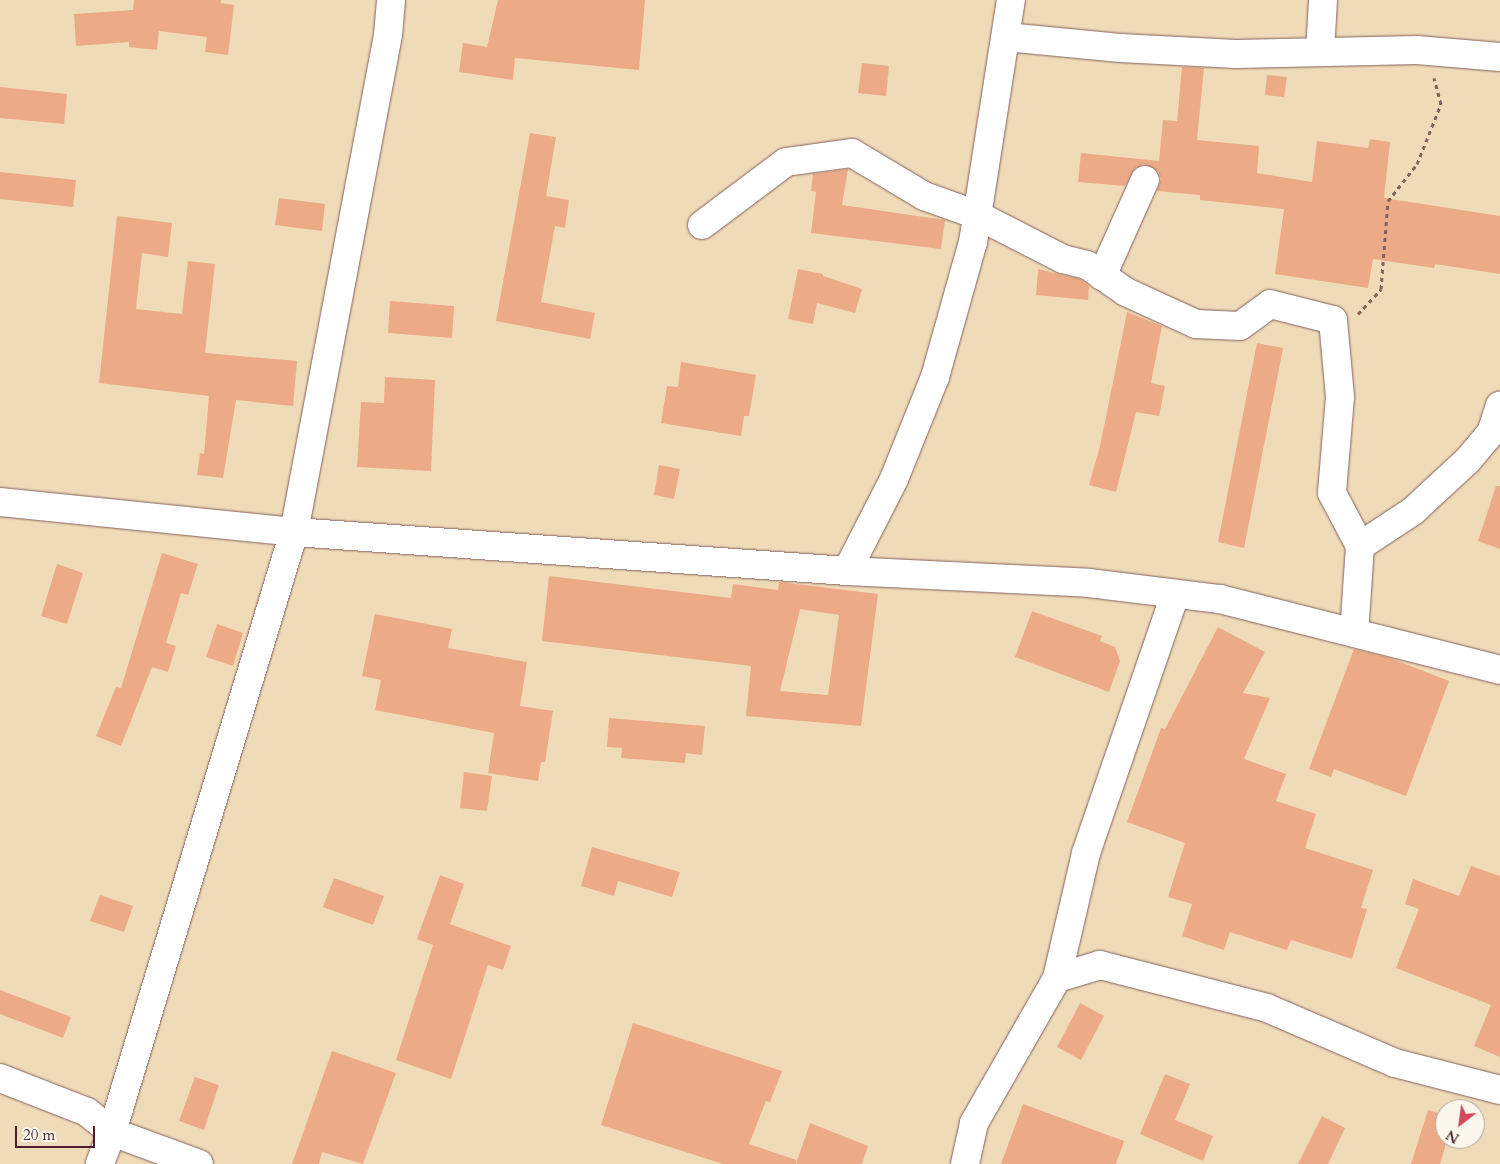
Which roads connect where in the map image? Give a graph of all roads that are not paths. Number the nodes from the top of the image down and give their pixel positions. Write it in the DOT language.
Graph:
graph roads {
  1 [pos="391,0"];
  2 [pos="1012,0"];
  3 [pos="1323,0"];
  4 [pos="1006,37"];
  5 [pos="1320,52"];
  6 [pos="1500,57"];
  7 [pos="1145,180"];
  8 [pos="977,214"];
  9 [pos="702,224"];
  10 [pos="1102,276"];
  11 [pos="1500,405"];
  12 [pos="0,502"];
  13 [pos="294,532"];
  14 [pos="1360,546"];
  15 [pos="847,571"];
  16 [pos="1175,594"];
  17 [pos="1354,633"];
  18 [pos="1500,670"];
  19 [pos="1057,978"];
  20 [pos="0,1078"];
  21 [pos="1500,1090"];
  22 [pos="112,1132"];
  23 [pos="100,1164"];
  24 [pos="199,1164"];
  25 [pos="966,1164"];
  1 -- 13 [label="street"];
  2 -- 4 [label="street"];
  3 -- 5 [label="street"];
  4 -- 5 [label="street"];
  4 -- 8 [label="street"];
  5 -- 6 [label="street"];
  7 -- 10 [label="street"];
  8 -- 9 [label="street"];
  8 -- 10 [label="street"];
  8 -- 15 [label="street"];
  10 -- 14 [label="street"];
  11 -- 14 [label="street"];
  12 -- 13 [label="street"];
  13 -- 15 [label="street"];
  13 -- 22 [label="street"];
  14 -- 17 [label="street"];
  15 -- 16 [label="street"];
  16 -- 17 [label="street"];
  16 -- 19 [label="street"];
  17 -- 18 [label="street"];
  19 -- 21 [label="street"];
  19 -- 25 [label="street"];
  20 -- 22 [label="street"];
  22 -- 23 [label="street"];
  22 -- 24 [label="street"];
}
